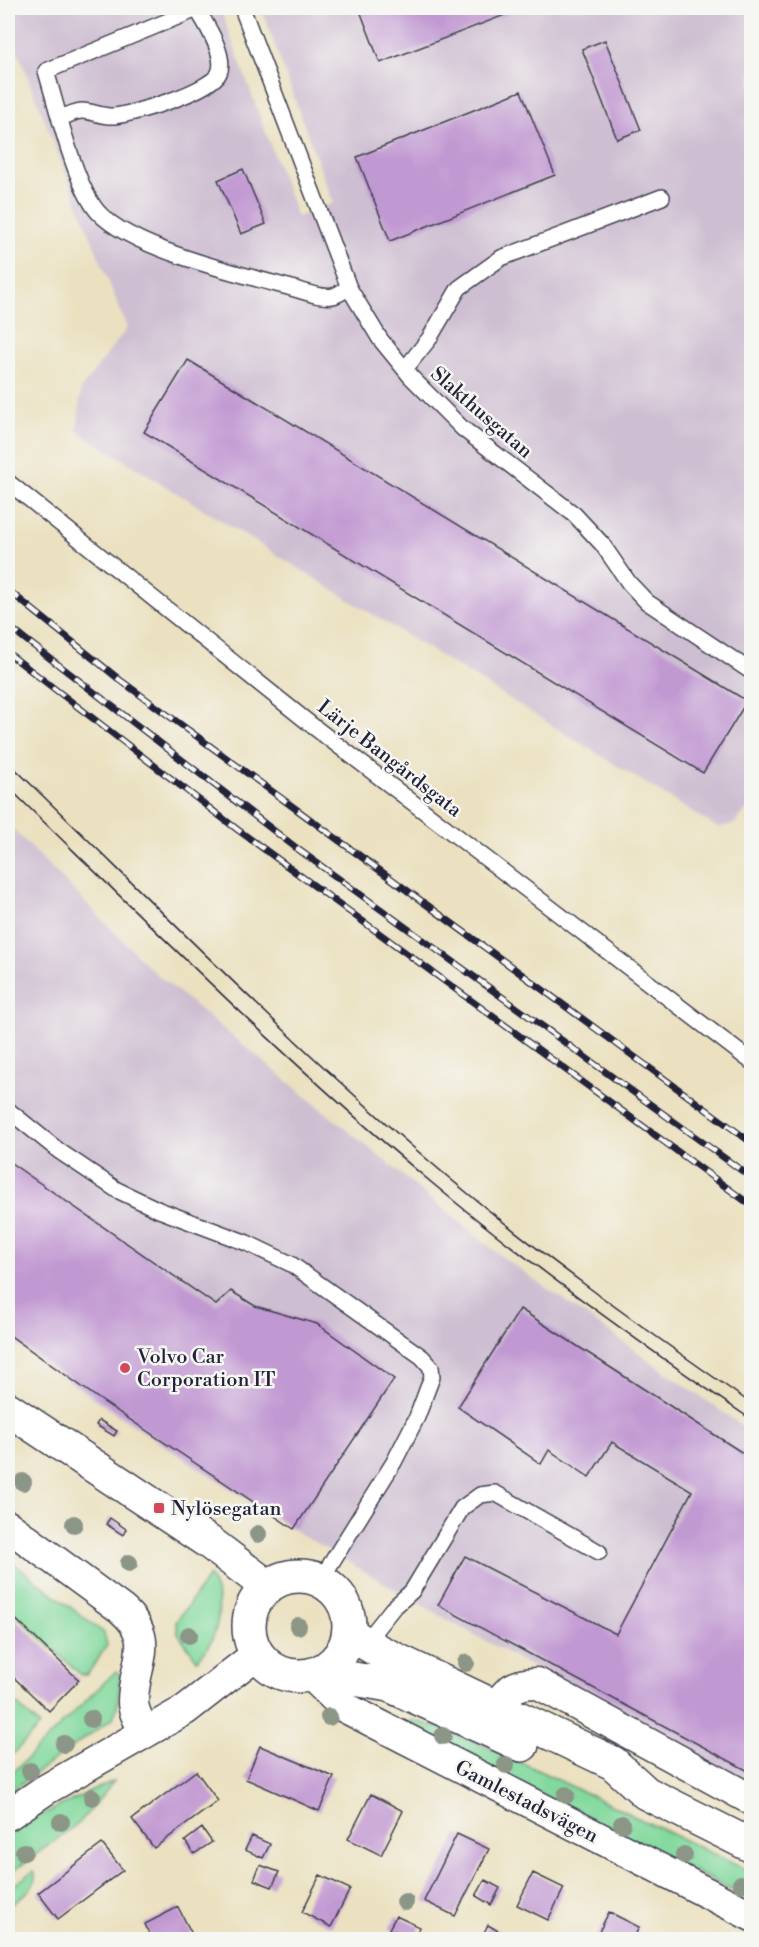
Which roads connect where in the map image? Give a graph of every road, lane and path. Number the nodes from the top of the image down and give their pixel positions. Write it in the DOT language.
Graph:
graph roads {
  1 [pos="242,8"];
  2 [pos="60,118"];
  3 [pos="662,196"];
  4 [pos="349,288"];
  5 [pos="405,369"];
  6 [pos="8,482"];
  7 [pos="752,672"];
  8 [pos="752,1062"];
  9 [pos="8,1110"];
  10 [pos="8,1409"];
  11 [pos="8,1526"];
  12 [pos="599,1552"];
  13 [pos="320,1581"];
  14 [pos="268,1587"];
  15 [pos="357,1638"];
  16 [pos="257,1654"];
  17 [pos="315,1674"];
  18 [pos="495,1708"];
  19 [pos="145,1733"];
  20 [pos="646,1793"];
  21 [pos="752,1800"];
  22 [pos="8,1815"];
  23 [pos="752,1846"];
  24 [pos="752,1916"];
  1 -- 4 [label="lane, Slakthusgatan"];
  2 -- 2 [label="lane"];
  2 -- 4 [label="lane"];
  3 -- 5 [label="lane"];
  4 -- 5 [label="lane, Slakthusgatan"];
  5 -- 7 [label="lane, Slakthusgatan"];
  6 -- 8 [label="lane, Lärje Bangårdsgata"];
  9 -- 13 [label="lane"];
  10 -- 14 [label="street"];
  11 -- 19 [label="street"];
  12 -- 15 [label="lane"];
  13 -- 14 [label="street"];
  13 -- 15 [label="street"];
  14 -- 16 [label="street"];
  15 -- 17 [label="street"];
  15 -- 18 [label="street"];
  16 -- 17 [label="street"];
  16 -- 19 [label="street"];
  17 -- 20 [label="street"];
  17 -- 24 [label="street, Gamlestadsvägen"];
  18 -- 20 [label="street"];
  18 -- 21 [label="street"];
  19 -- 22 [label="street"];
  20 -- 23 [label="street"];
}
